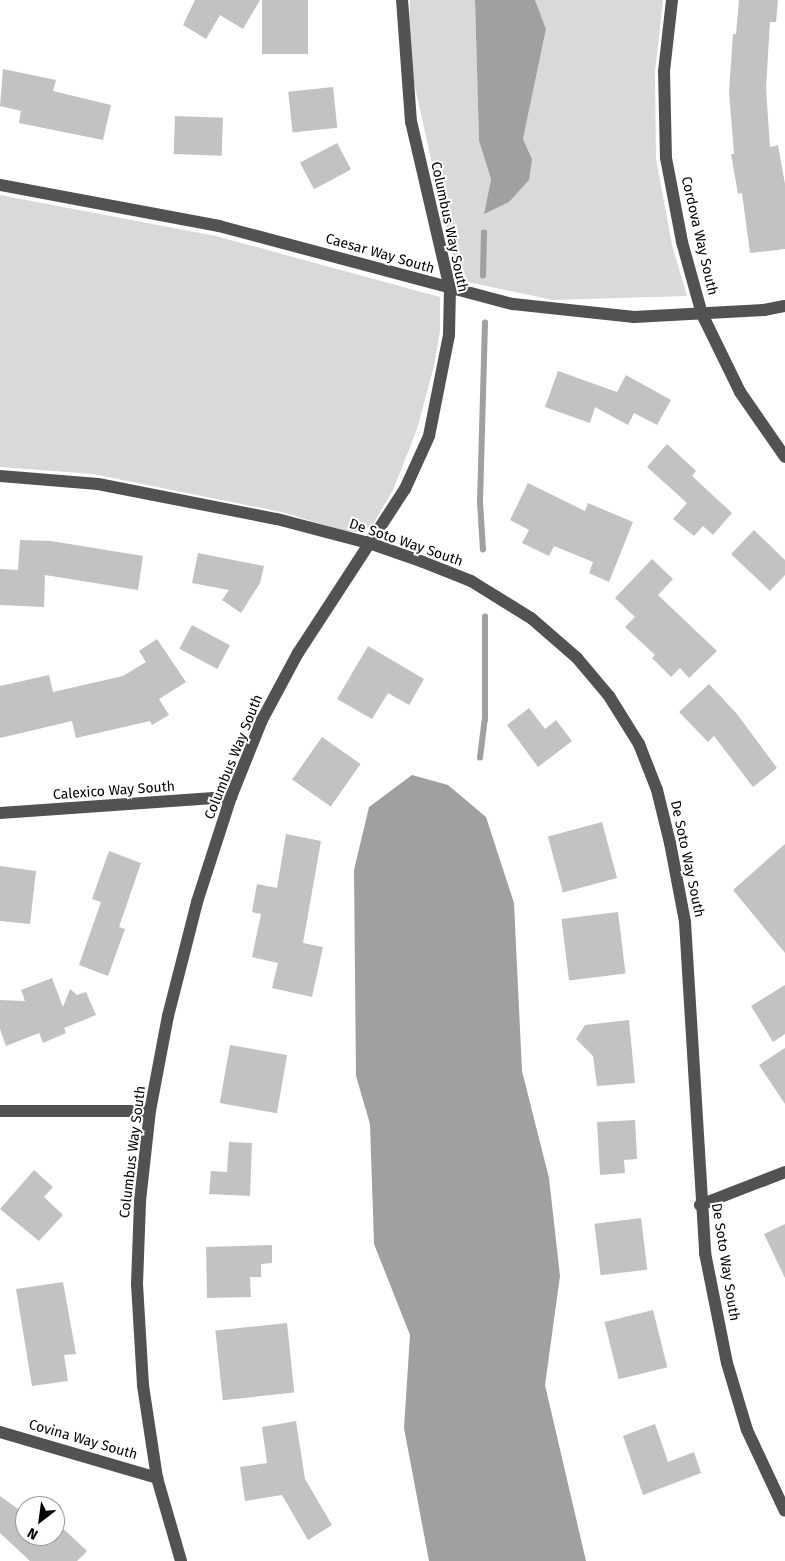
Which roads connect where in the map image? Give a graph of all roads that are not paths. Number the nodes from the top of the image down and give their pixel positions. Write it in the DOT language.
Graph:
graph roads {
  1 [pos="402,0"];
  2 [pos="672,0"];
  3 [pos="0,184"];
  4 [pos="450,289"];
  5 [pos="785,306"];
  6 [pos="702,314"];
  7 [pos="785,457"];
  8 [pos="0,476"];
  9 [pos="372,544"];
  10 [pos="231,797"];
  11 [pos="0,813"];
  12 [pos="0,1111"];
  13 [pos="150,1111"];
  14 [pos="785,1172"];
  15 [pos="700,1205"];
  16 [pos="0,1432"];
  17 [pos="158,1478"];
  18 [pos="785,1511"];
  19 [pos="181,1561"];
  1 -- 4 [label="street, Columbus Way South"];
  2 -- 6 [label="street, Cordova Way South"];
  3 -- 4 [label="street, Caesar Way South"];
  4 -- 6 [label="street, Caesar Way South"];
  4 -- 9 [label="street, Columbus Way South"];
  5 -- 6 [label="street, Caesar Way South"];
  6 -- 7 [label="street, Cordova Way South"];
  8 -- 9 [label="street, De Soto Way South"];
  9 -- 10 [label="street, Columbus Way South"];
  9 -- 15 [label="street, De Soto Way South"];
  10 -- 11 [label="street, Calexico Way South"];
  10 -- 13 [label="street, Columbus Way South"];
  12 -- 13 [label="street"];
  13 -- 17 [label="street, Columbus Way South"];
  14 -- 15 [label="street"];
  15 -- 18 [label="street, De Soto Way South"];
  16 -- 17 [label="street, Covina Way South"];
  17 -- 19 [label="street, Columbus Way South"];
}
